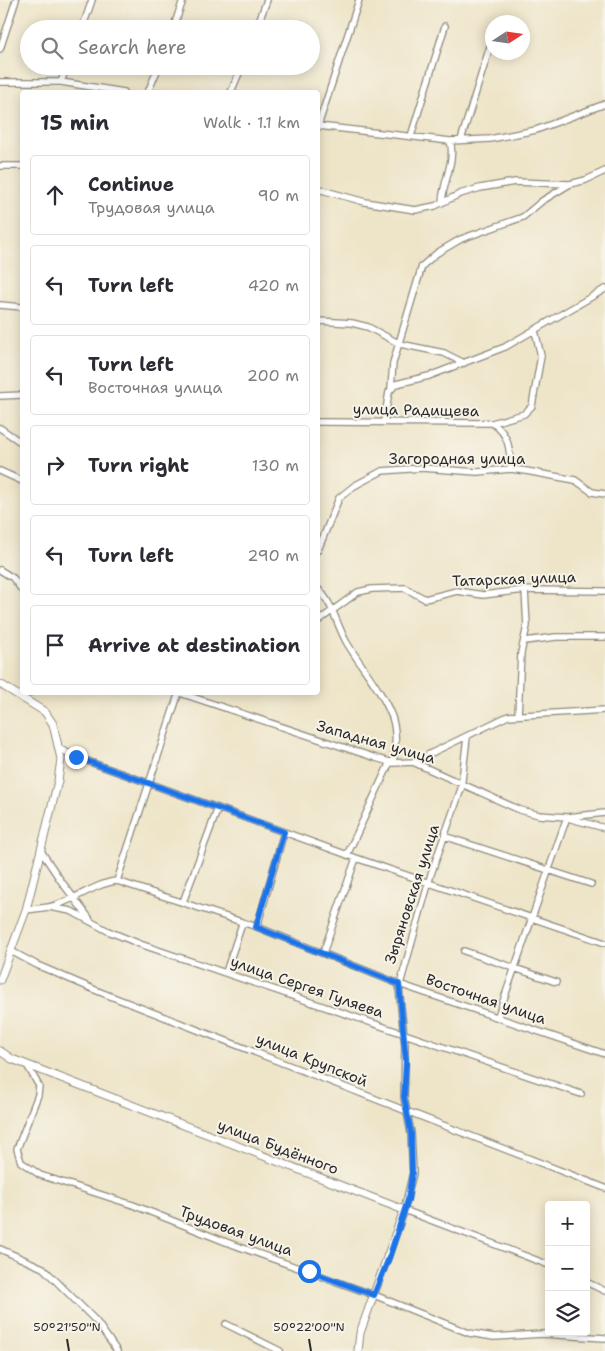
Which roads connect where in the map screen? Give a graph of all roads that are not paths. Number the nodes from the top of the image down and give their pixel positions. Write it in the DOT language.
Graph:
graph roads {
  1 [pos="16,0"];
  2 [pos="92,0"];
  3 [pos="183,0"];
  4 [pos="267,0"];
  5 [pos="359,0"];
  6 [pos="85,20"];
  7 [pos="176,20"];
  8 [pos="259,20"];
  9 [pos="445,26"];
  10 [pos="0,49"];
  11 [pos="486,60"];
  12 [pos="64,75"];
  13 [pos="155,75"];
  14 [pos="238,75"];
  15 [pos="0,82"];
  16 [pos="61,82"];
  17 [pos="111,90"];
  18 [pos="149,90"];
  19 [pos="231,90"];
  20 [pos="605,104"];
  21 [pos="320,120"];
  22 [pos="320,126"];
  23 [pos="411,136"];
  24 [pos="461,140"];
  25 [pos="450,141"];
  26 [pos="0,166"];
  27 [pos="20,166"];
  28 [pos="605,171"];
  29 [pos="570,184"];
  30 [pos="320,190"];
  31 [pos="442,202"];
  32 [pos="605,290"];
  33 [pos="0,305"];
  34 [pos="20,307"];
  35 [pos="320,321"];
  36 [pos="535,332"];
  37 [pos="400,344"];
  38 [pos="464,363"];
  39 [pos="391,388"];
  40 [pos="20,395"];
  41 [pos="0,396"];
  42 [pos="320,422"];
  43 [pos="384,422"];
  44 [pos="492,423"];
  45 [pos="0,428"];
  46 [pos="20,442"];
  47 [pos="511,469"];
  48 [pos="0,472"];
  49 [pos="20,480"];
  50 [pos="605,494"];
  51 [pos="320,539"];
  52 [pos="0,570"];
  53 [pos="20,587"];
  54 [pos="525,590"];
  55 [pos="320,591"];
  56 [pos="605,591"];
  57 [pos="332,611"];
  58 [pos="320,620"];
  59 [pos="605,637"];
  60 [pos="525,641"];
  61 [pos="0,684"];
  62 [pos="20,694"];
  63 [pos="21,695"];
  64 [pos="177,695"];
  65 [pos="184,695"];
  66 [pos="605,710"];
  67 [pos="518,715"];
  68 [pos="467,737"];
  69 [pos="60,749"];
  70 [pos="391,762"];
  71 [pos="413,762"];
  72 [pos="148,783"];
  73 [pos="462,783"];
  74 [pos="218,808"];
  75 [pos="605,813"];
  76 [pos="567,818"];
  77 [pos="605,828"];
  78 [pos="284,832"];
  79 [pos="444,836"];
  80 [pos="41,851"];
  81 [pos="347,855"];
  82 [pos="356,858"];
  83 [pos="547,871"];
  84 [pos="117,881"];
  85 [pos="429,883"];
  86 [pos="591,884"];
  87 [pos="75,899"];
  88 [pos="183,902"];
  89 [pos="49,907"];
  90 [pos="26,910"];
  91 [pos="531,918"];
  92 [pos="90,920"];
  93 [pos="242,924"];
  94 [pos="256,927"];
  95 [pos="605,943"];
  96 [pos="11,951"];
  97 [pos="464,951"];
  98 [pos="323,953"];
  99 [pos="514,968"];
  100 [pos="226,972"];
  101 [pos="0,980"];
  102 [pos="556,982"];
  103 [pos="399,984"];
  104 [pos="498,1016"];
  105 [pos="403,1032"];
  106 [pos="0,1051"];
  107 [pos="605,1054"];
  108 [pos="27,1065"];
  109 [pos="581,1094"];
  110 [pos="407,1111"];
  111 [pos="605,1188"];
  112 [pos="404,1210"];
  113 [pos="0,1249"];
  114 [pos="545,1264"];
  115 [pos="590,1284"];
  116 [pos="605,1291"];
  117 [pos="374,1295"];
  118 [pos="226,1324"];
  119 [pos="605,1338"];
  120 [pos="117,1351"];
  121 [pos="280,1351"];
  122 [pos="358,1351"];
  1 -- 10 [label="street"];
  2 -- 6 [label="street"];
  3 -- 7 [label="street"];
  4 -- 8 [label="street"];
  5 -- 21 [label="street"];
  9 -- 23 [label="street"];
  11 -- 24 [label="street"];
  12 -- 16 [label="street"];
  13 -- 18 [label="street"];
  14 -- 19 [label="street"];
  15 -- 16 [label="street"];
  16 -- 17 [label="street"];
  20 -- 24 [label="street"];
  22 -- 23 [label="street"];
  23 -- 25 [label="street"];
  24 -- 25 [label="street"];
  25 -- 31 [label="street"];
  26 -- 27 [label="street"];
  28 -- 29 [label="street"];
  29 -- 31 [label="street"];
  29 -- 37 [label="street"];
  30 -- 31 [label="street"];
  32 -- 36 [label="street"];
  33 -- 34 [label="street"];
  35 -- 37 [label="street"];
  36 -- 38 [label="street"];
  36 -- 44 [label="street"];
  37 -- 38 [label="street"];
  37 -- 39 [label="street"];
  38 -- 39 [label="street"];
  39 -- 43 [label="street"];
  40 -- 41 [label="street"];
  42 -- 43 [label="street, улица Радищева"];
  43 -- 44 [label="street, улица Радищева"];
  44 -- 47 [label="street, улица Радищева"];
  45 -- 46 [label="street"];
  47 -- 50 [label="street, Загородная улица"];
  47 -- 51 [label="street, Загородная улица"];
  48 -- 49 [label="street"];
  52 -- 53 [label="street"];
  54 -- 56 [label="street, Татарская улица"];
  54 -- 57 [label="street, Татарская улица"];
  54 -- 60 [label="street"];
  55 -- 57 [label="street"];
  57 -- 58 [label="street, Татарская улица"];
  57 -- 70 [label="street"];
  59 -- 60 [label="street"];
  60 -- 67 [label="street"];
  61 -- 62 [label="street"];
  63 -- 69 [label="street"];
  64 -- 72 [label="street"];
  65 -- 70 [label="street, Западная улица"];
  66 -- 67 [label="street"];
  67 -- 68 [label="street"];
  68 -- 71 [label="street"];
  68 -- 73 [label="street, Зыряновская улица"];
  69 -- 72 [label="street"];
  69 -- 80 [label="street"];
  70 -- 71 [label="street, Западная улица"];
  70 -- 81 [label="street"];
  71 -- 73 [label="street, Западная улица"];
  72 -- 74 [label="street"];
  72 -- 84 [label="street"];
  73 -- 76 [label="street, Западная улица"];
  73 -- 79 [label="street, Зыряновская улица"];
  74 -- 78 [label="street"];
  74 -- 88 [label="street"];
  75 -- 76 [label="street, Западная улица"];
  76 -- 77 [label="street, Западная улица"];
  76 -- 83 [label="street"];
  78 -- 81 [label="street"];
  78 -- 94 [label="street"];
  79 -- 83 [label="street"];
  79 -- 85 [label="street, Зыряновская улица"];
  80 -- 87 [label="street"];
  80 -- 90 [label="street"];
  81 -- 82 [label="street"];
  82 -- 85 [label="street"];
  82 -- 98 [label="street"];
  83 -- 86 [label="street"];
  83 -- 91 [label="street"];
  84 -- 87 [label="street"];
  84 -- 88 [label="street, Восточная улица"];
  85 -- 91 [label="street"];
  85 -- 103 [label="street, Зыряновская улица"];
  87 -- 89 [label="street"];
  87 -- 92 [label="street"];
  88 -- 93 [label="street, Восточная улица"];
  89 -- 90 [label="street, улица Сергея Гуляева"];
  89 -- 92 [label="street, улица Сергея Гуляева"];
  90 -- 96 [label="street"];
  91 -- 95 [label="street"];
  91 -- 99 [label="street"];
  92 -- 100 [label="street, улица Сергея Гуляева"];
  93 -- 94 [label="street, Восточная улица"];
  93 -- 100 [label="street"];
  94 -- 98 [label="street, Восточная улица"];
  96 -- 101 [label="street"];
  96 -- 110 [label="street, улица Крупской"];
  97 -- 99 [label="street"];
  98 -- 103 [label="street, Восточная улица"];
  99 -- 102 [label="street"];
  99 -- 104 [label="street"];
  100 -- 105 [label="street, улица Сергея Гуляева"];
  103 -- 104 [label="street, Восточная улица"];
  103 -- 105 [label="street, Зыряновская улица"];
  104 -- 107 [label="street, Восточная улица"];
  105 -- 109 [label="street, улица Сергея Гуляева"];
  105 -- 110 [label="street, Зыряновская улица"];
  106 -- 108 [label="street, улица Будённого"];
  108 -- 112 [label="street, улица Будённого"];
  108 -- 117 [label="street, Трудовая улица"];
  110 -- 111 [label="street, улица Крупской"];
  110 -- 112 [label="street, Зыряновская улица"];
  112 -- 114 [label="street, улица Будённого"];
  112 -- 117 [label="street, Зыряновская улица"];
  113 -- 120 [label="street"];
  115 -- 116 [label="street"];
  117 -- 119 [label="street, Трудовая улица"];
  117 -- 122 [label="street, Зыряновская улица"];
  118 -- 121 [label="street"];
}
